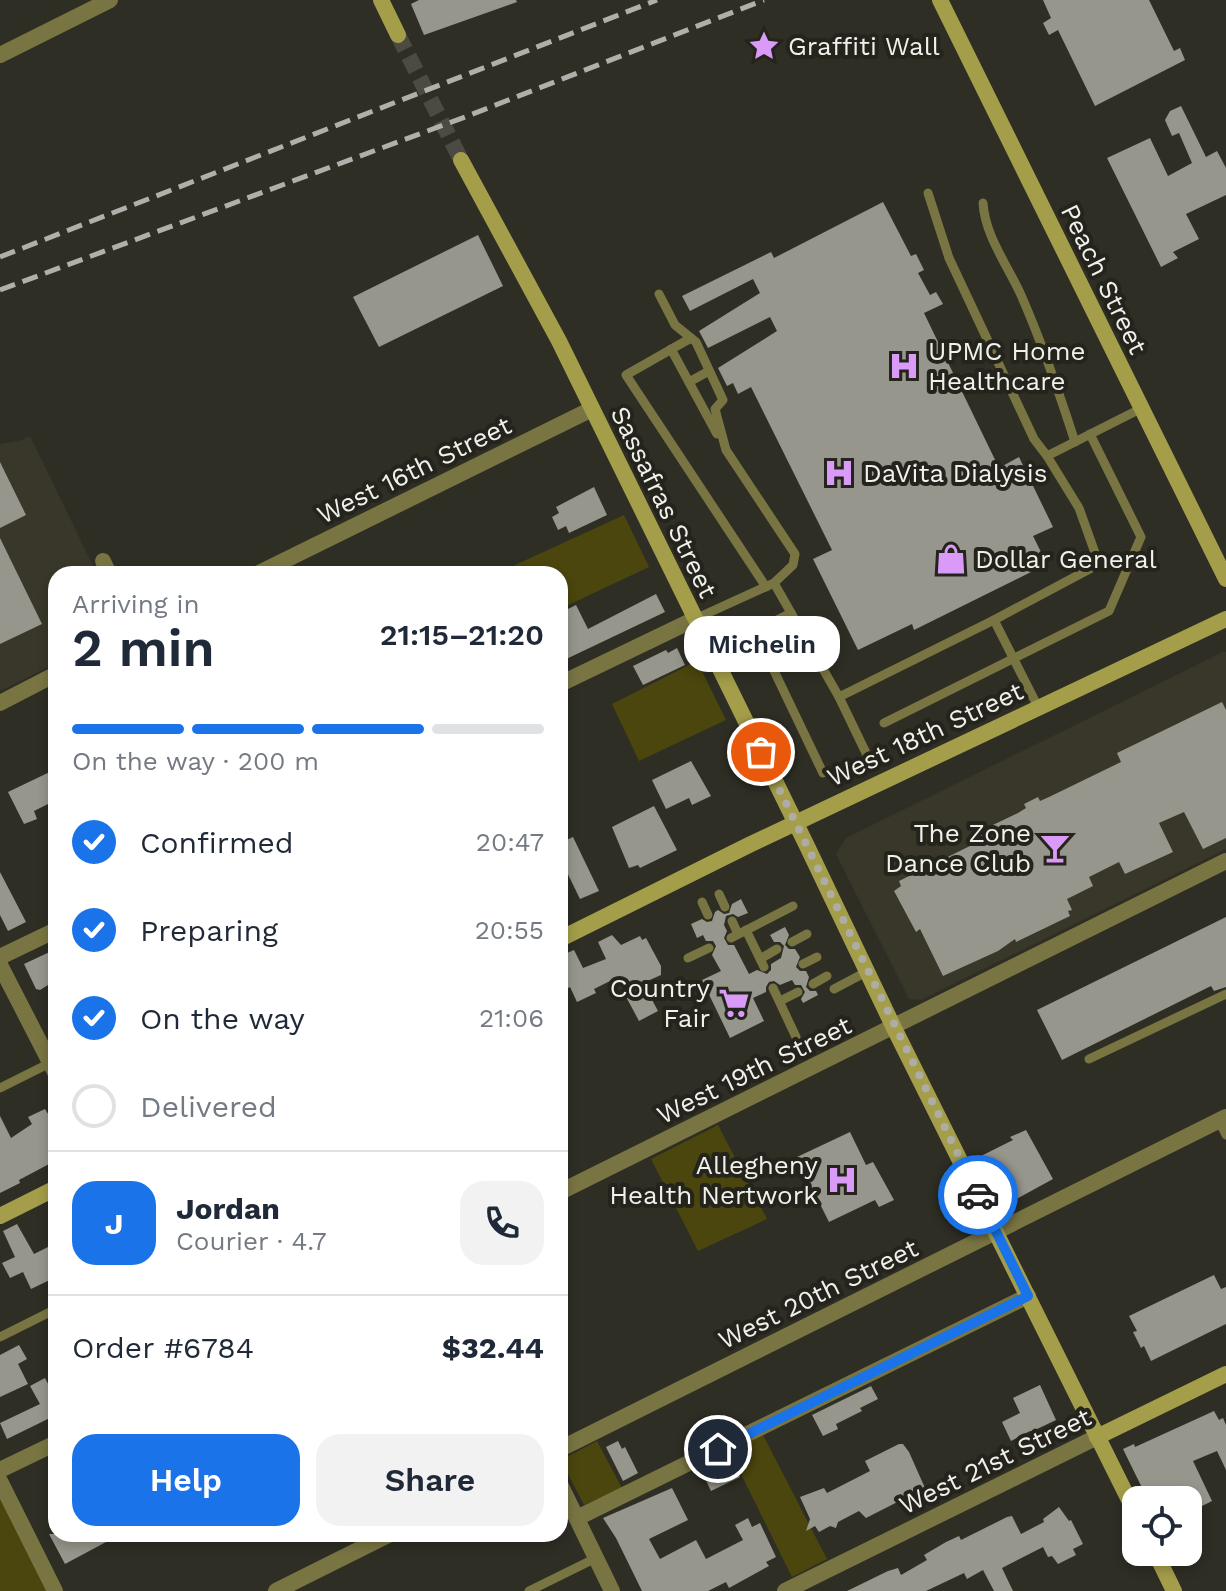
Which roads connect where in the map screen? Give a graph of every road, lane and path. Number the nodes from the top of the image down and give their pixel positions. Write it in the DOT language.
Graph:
graph roads {
  1 [pos="110,0"];
  2 [pos="381,0"];
  3 [pos="940,0"];
  4 [pos="398,35"];
  5 [pos="0,55"];
  6 [pos="461,160"];
  7 [pos="928,193"];
  8 [pos="983,203"];
  9 [pos="659,294"];
  10 [pos="691,338"];
  11 [pos="671,349"];
  12 [pos="709,371"];
  13 [pos="689,382"];
  14 [pos="592,409"];
  15 [pos="1140,409"];
  16 [pos="1090,434"];
  17 [pos="1075,442"];
  18 [pos="726,450"];
  19 [pos="1047,456"];
  20 [pos="273,566"];
  21 [pos="1226,579"];
  22 [pos="770,585"];
  23 [pos="791,613"];
  24 [pos="695,619"];
  25 [pos="1226,619"];
  26 [pos="994,620"];
  27 [pos="1013,659"];
  28 [pos="48,678"];
  29 [pos="568,680"];
  30 [pos="839,697"];
  31 [pos="0,703"];
  32 [pos="1038,707"];
  33 [pos="884,723"];
  34 [pos="867,755"];
  35 [pos="823,773"];
  36 [pos="796,822"];
  37 [pos="1226,861"];
  38 [pos="719,894"];
  39 [pos="702,902"];
  40 [pos="793,906"];
  41 [pos="725,907"];
  42 [pos="708,915"];
  43 [pos="732,921"];
  44 [pos="48,934"];
  45 [pos="738,934"];
  46 [pos="807,934"];
  47 [pos="568,935"];
  48 [pos="792,942"];
  49 [pos="709,948"];
  50 [pos="777,949"];
  51 [pos="0,957"];
  52 [pos="817,957"];
  53 [pos="688,958"];
  54 [pos="803,964"];
  55 [pos="0,965"];
  56 [pos="868,971"];
  57 [pos="827,976"];
  58 [pos="813,984"];
  59 [pos="773,988"];
  60 [pos="834,989"];
  61 [pos="798,992"];
  62 [pos="1226,994"];
  63 [pos="780,1001"];
  64 [pos="894,1028"];
  65 [pos="796,1037"];
  66 [pos="48,1058"];
  67 [pos="1089,1059"];
  68 [pos="48,1070"];
  69 [pos="0,1088"];
  70 [pos="1224,1124"];
  71 [pos="568,1188"];
  72 [pos="48,1192"];
  73 [pos="0,1216"];
  74 [pos="996,1232"];
  75 [pos="1028,1296"];
  76 [pos="48,1313"];
  77 [pos="0,1337"];
  78 [pos="1226,1374"];
  79 [pos="1097,1437"];
  80 [pos="568,1445"];
  81 [pos="48,1447"];
  82 [pos="0,1470"];
  83 [pos="0,1481"];
  84 [pos="1122,1486"];
  85 [pos="568,1500"];
  86 [pos="577,1518"];
  87 [pos="374,1542"];
  88 [pos="596,1558"];
  89 [pos="1162,1566"];
  90 [pos="55,1591"];
  91 [pos="276,1591"];
  92 [pos="529,1591"];
  93 [pos="612,1591"];
  94 [pos="785,1591"];
  95 [pos="1174,1591"];
  1 -- 5 [label="street"];
  2 -- 4 [label="street"];
  3 -- 15 [label="street, Peach Street"];
  6 -- 14 [label="street, Sassafras Street"];
  7 -- 19 [label="lane"];
  8 -- 17 [label="lane"];
  9 -- 10 [label="lane"];
  10 -- 11 [label="lane"];
  10 -- 12 [label="lane"];
  11 -- 13 [label="lane"];
  11 -- 22 [label="lane"];
  12 -- 13 [label="lane"];
  12 -- 18 [label="lane"];
  13 -- 18 [label="lane"];
  14 -- 20 [label="street, West 16th Street"];
  14 -- 24 [label="street, Sassafras Street"];
  15 -- 16 [label="lane"];
  15 -- 21 [label="street, Peach Street"];
  16 -- 17 [label="lane"];
  16 -- 27 [label="lane"];
  17 -- 19 [label="lane"];
  18 -- 22 [label="lane"];
  19 -- 26 [label="lane"];
  22 -- 23 [label="lane"];
  22 -- 24 [label="lane"];
  23 -- 30 [label="lane"];
  23 -- 35 [label="lane"];
  24 -- 29 [label="street"];
  24 -- 36 [label="street, Sassafras Street"];
  25 -- 32 [label="street, West 18th Street"];
  26 -- 27 [label="lane"];
  26 -- 30 [label="lane"];
  27 -- 32 [label="lane"];
  27 -- 33 [label="lane"];
  28 -- 31 [label="street"];
  30 -- 34 [label="lane"];
  32 -- 36 [label="street, West 18th Street"];
  36 -- 47 [label="street, West 18th Street"];
  36 -- 56 [label="street, Sassafras Street"];
  37 -- 64 [label="street, West 19th Street"];
  38 -- 41 [label="lane"];
  39 -- 42 [label="lane"];
  40 -- 45 [label="lane"];
  43 -- 45 [label="lane"];
  44 -- 51 [label="street"];
  45 -- 50 [label="lane"];
  46 -- 48 [label="lane"];
  49 -- 53 [label="lane"];
  52 -- 54 [label="lane"];
  55 -- 66 [label="street"];
  56 -- 60 [label="lane"];
  56 -- 64 [label="street, Sassafras Street"];
  57 -- 58 [label="lane"];
  59 -- 63 [label="lane"];
  61 -- 63 [label="lane"];
  62 -- 67 [label="lane"];
  63 -- 65 [label="lane"];
  64 -- 71 [label="street, West 19th Street"];
  64 -- 74 [label="street, Sassafras Street"];
  68 -- 69 [label="lane"];
  70 -- 74 [label="street, West 20th Street"];
  72 -- 73 [label="street"];
  74 -- 75 [label="street, Sassafras Street"];
  74 -- 80 [label="street, West 20th Street"];
  75 -- 79 [label="street, Sassafras Street"];
  75 -- 86 [label="street"];
  76 -- 77 [label="lane"];
  78 -- 79 [label="street, West 21st Street"];
  79 -- 84 [label="street, Sassafras Street"];
  79 -- 94 [label="street, West 21st Street"];
  81 -- 82 [label="street"];
  83 -- 90 [label="street"];
  85 -- 86 [label="street"];
  86 -- 88 [label="street"];
  87 -- 91 [label="street"];
  88 -- 92 [label="lane"];
  88 -- 93 [label="street"];
  89 -- 95 [label="street"];
}
